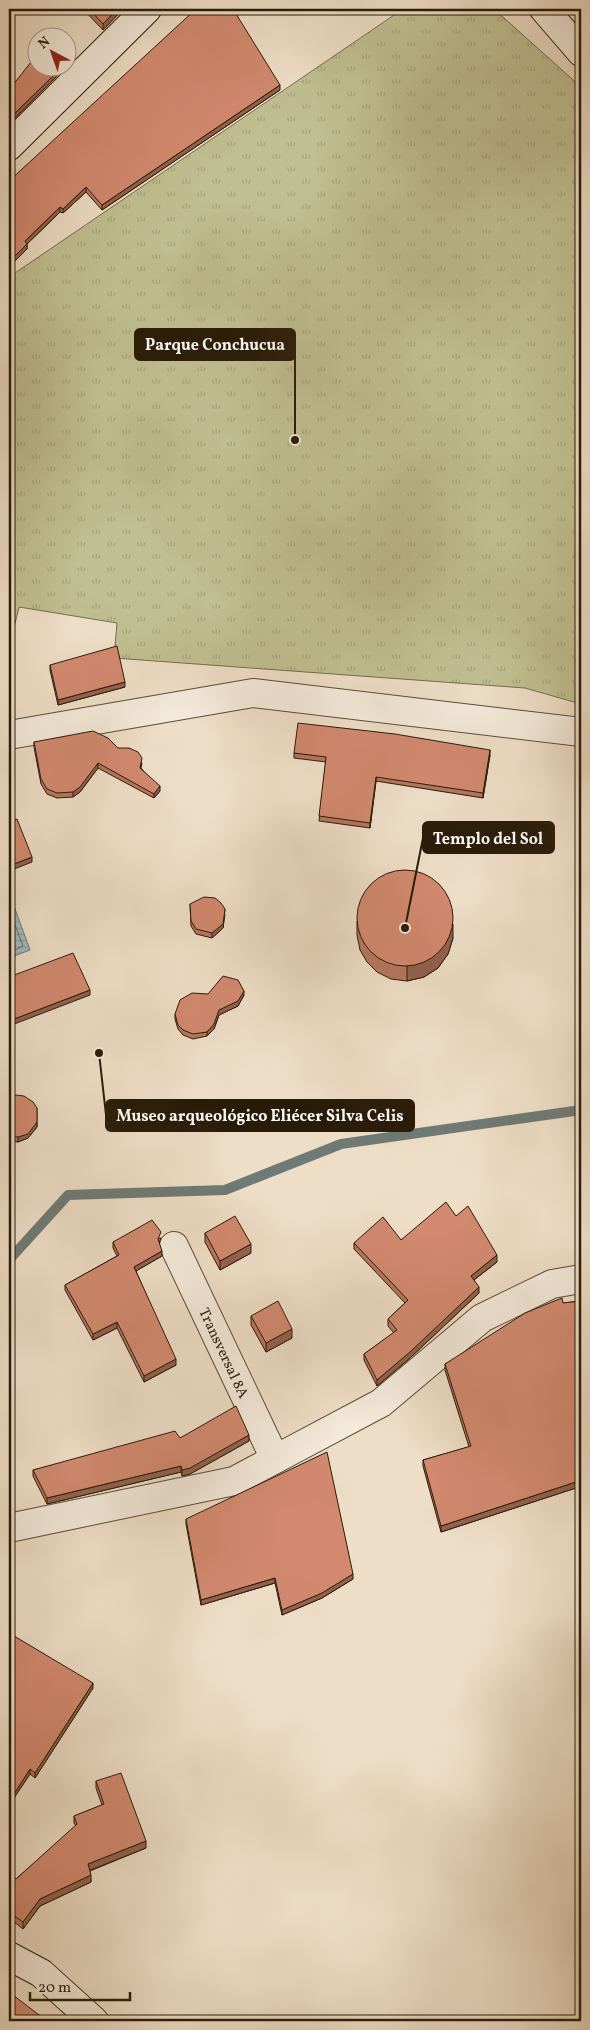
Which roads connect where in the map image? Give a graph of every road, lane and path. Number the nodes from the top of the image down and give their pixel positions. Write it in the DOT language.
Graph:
graph roads {
  1 [pos="147,9"];
  2 [pos="544,9"];
  3 [pos="581,52"];
  4 [pos="9,146"];
  5 [pos="581,732"];
  6 [pos="9,734"];
  7 [pos="174,1246"];
  8 [pos="581,1278"];
  9 [pos="275,1459"];
  10 [pos="9,1528"];
  11 [pos="9,1956"];
  12 [pos="94,2021"];
  1 -- 4 [label="street"];
  2 -- 3 [label="street"];
  5 -- 6 [label="street"];
  7 -- 9 [label="street, Transversal 8A"];
  8 -- 9 [label="street"];
  9 -- 10 [label="street"];
  11 -- 12 [label="street"];
}
